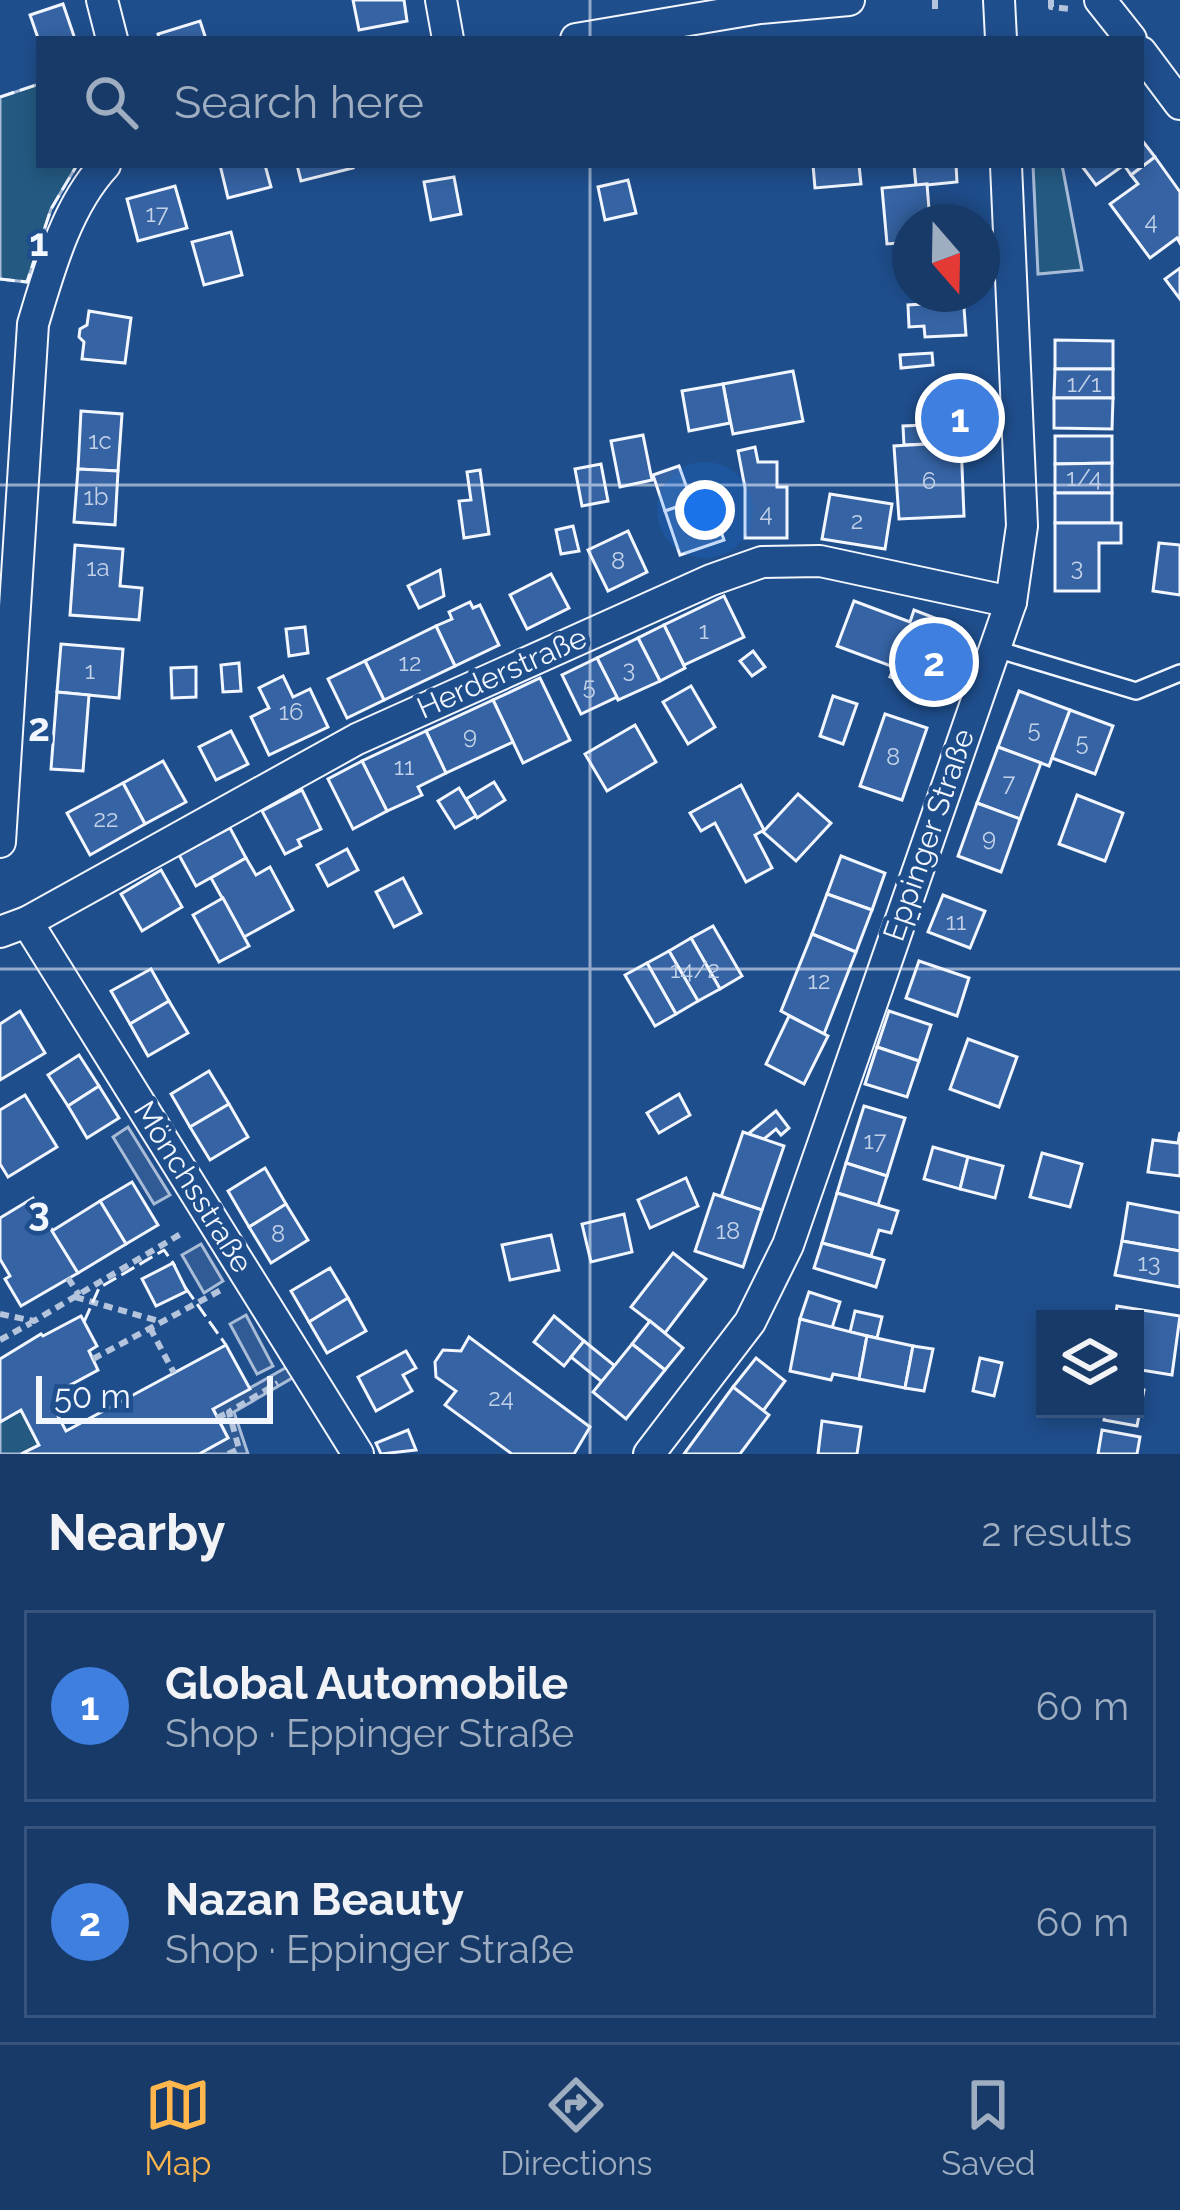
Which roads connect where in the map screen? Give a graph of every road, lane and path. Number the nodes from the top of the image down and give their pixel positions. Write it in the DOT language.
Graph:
graph roads {
  1 [pos="102,0"];
  2 [pos="441,0"];
  3 [pos="849,0"];
  4 [pos="935,0"];
  5 [pos="999,0"];
  6 [pos="1100,0"];
  7 [pos="760,4"];
  8 [pos="935,11"];
  9 [pos="111,36"];
  10 [pos="447,36"];
  11 [pos="592,36"];
  12 [pos="1001,36"];
  13 [pos="1129,36"];
  14 [pos="1144,56"];
  15 [pos="1180,104"];
  16 [pos="101,168"];
  17 [pos="1006,168"];
  18 [pos="1011,602"];
  19 [pos="997,649"];
  20 [pos="1180,673"];
  21 [pos="0,842"];
  22 [pos="0,898"];
  23 [pos="14,927"];
  24 [pos="211,1216"];
  25 [pos="68,1279"];
  26 [pos="232,1284"];
  27 [pos="77,1296"];
  28 [pos="0,1314"];
  29 [pos="34,1322"];
  30 [pos="162,1322"];
  31 [pos="150,1328"];
  32 [pos="0,1340"];
  33 [pos="93,1359"];
  34 [pos="304,1367"];
  35 [pos="174,1373"];
  36 [pos="229,1412"];
  37 [pos="217,1418"];
  38 [pos="228,1454"];
  39 [pos="358,1454"];
  40 [pos="650,1454"];
  1 -- 9 [label="street"];
  2 -- 10 [label="street"];
  3 -- 7 [label="street"];
  4 -- 8 [label="path"];
  5 -- 12 [label="street"];
  6 -- 13 [label="street"];
  7 -- 11 [label="street"];
  14 -- 15 [label="street"];
  16 -- 21 [label="street"];
  17 -- 18 [label="street, Eppinger Straße"];
  18 -- 19 [label="street, Eppinger Straße"];
  18 -- 23 [label="street, Herderstraße"];
  19 -- 20 [label="lane"];
  19 -- 40 [label="street, Eppinger Straße"];
  22 -- 23 [label="street, Mönchsstraße"];
  23 -- 24 [label="street, Mönchsstraße"];
  24 -- 27 [label="path"];
  24 -- 34 [label="street, Mönchsstraße"];
  25 -- 27 [label="path"];
  26 -- 30 [label="path"];
  27 -- 29 [label="path"];
  27 -- 30 [label="path"];
  28 -- 29 [label="path"];
  29 -- 32 [label="path"];
  30 -- 31 [label="path"];
  31 -- 33 [label="path"];
  31 -- 35 [label="path"];
  34 -- 36 [label="path"];
  34 -- 39 [label="street, Mönchsstraße"];
  36 -- 37 [label="path"];
  36 -- 38 [label="path"];
}
